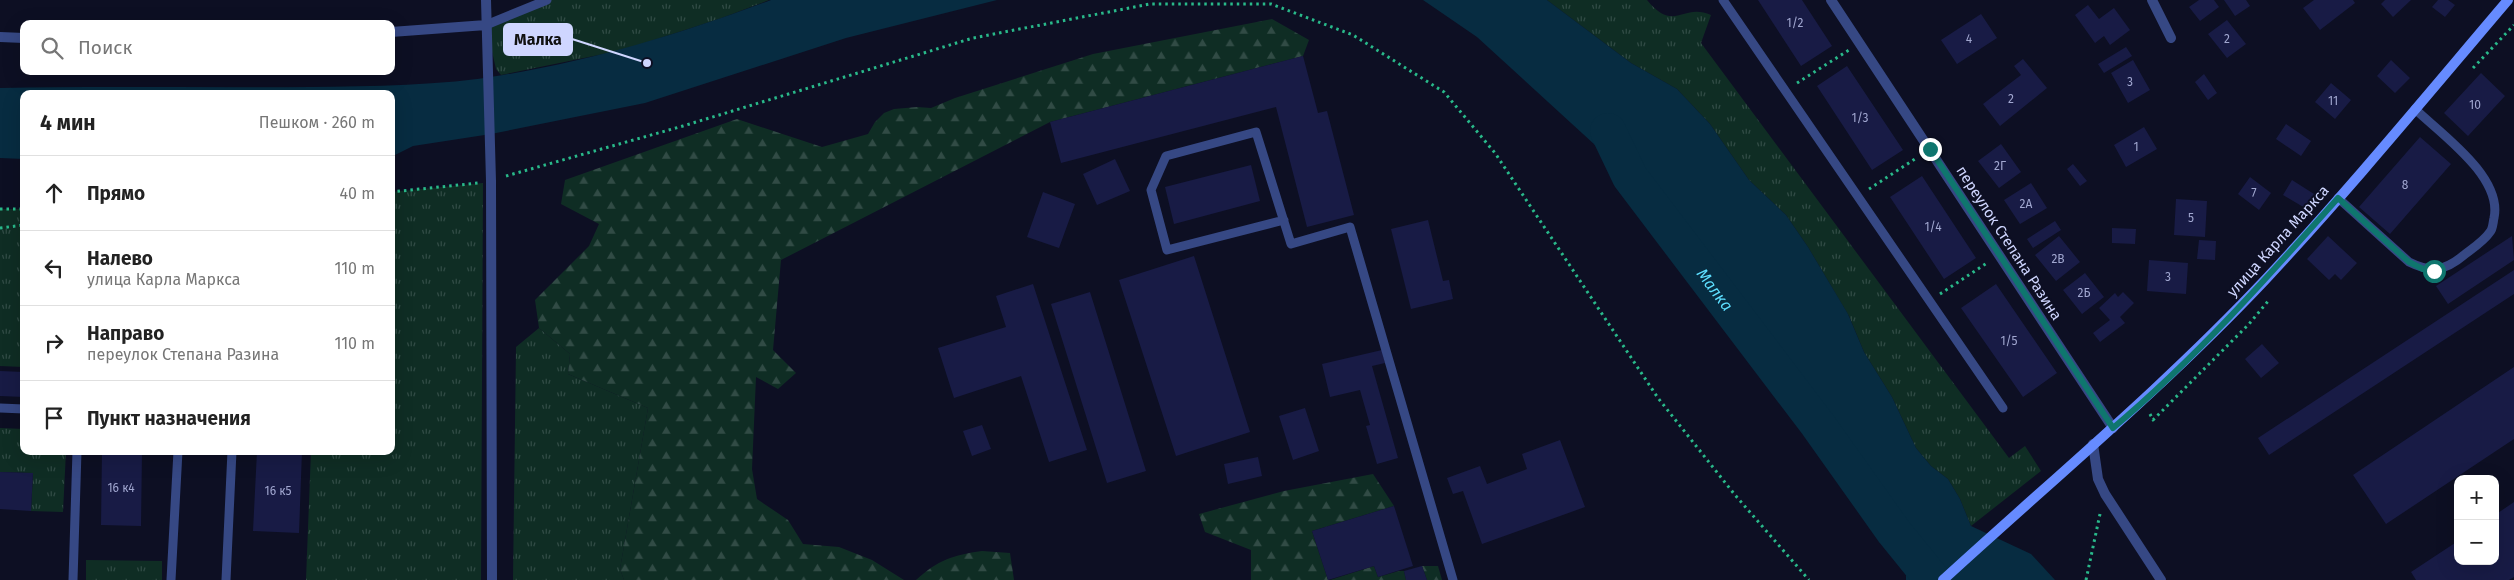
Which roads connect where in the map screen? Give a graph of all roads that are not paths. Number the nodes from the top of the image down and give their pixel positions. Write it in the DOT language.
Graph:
graph roads {
  1 [pos="486,0"];
  2 [pos="547,0"];
  3 [pos="1723,0"];
  4 [pos="1831,0"];
  5 [pos="2152,0"];
  6 [pos="2508,0"];
  7 [pos="486,25"];
  8 [pos="395,32"];
  9 [pos="0,37"];
  10 [pos="20,38"];
  11 [pos="2171,38"];
  12 [pos="2415,109"];
  13 [pos="2338,198"];
  14 [pos="1284,220"];
  15 [pos="0,408"];
  16 [pos="2003,408"];
  17 [pos="20,409"];
  18 [pos="2113,428"];
  19 [pos="2094,444"];
  20 [pos="77,455"];
  21 [pos="178,455"];
  22 [pos="232,455"];
  23 [pos="73,580"];
  24 [pos="171,580"];
  25 [pos="226,580"];
  26 [pos="492,580"];
  27 [pos="1453,580"];
  28 [pos="1944,580"];
  29 [pos="2161,580"];
  1 -- 7 [label="street"];
  2 -- 7 [label="lane"];
  3 -- 16 [label="lane"];
  4 -- 18 [label="street, переулок Степана Разина"];
  5 -- 11 [label="street"];
  6 -- 12 [label="street, улица Карла Маркса"];
  7 -- 8 [label="street"];
  7 -- 26 [label="street"];
  9 -- 10 [label="street"];
  12 -- 13 [label="street, улица Карла Маркса"];
  12 -- 13 [label="lane"];
  13 -- 18 [label="street, улица Карла Маркса"];
  14 -- 14 [label="lane"];
  14 -- 27 [label="lane"];
  15 -- 17 [label="lane"];
  18 -- 19 [label="street, улица Карла Маркса"];
  19 -- 28 [label="street, улица Карла Маркса"];
  19 -- 29 [label="street"];
  20 -- 23 [label="lane"];
  21 -- 24 [label="lane"];
  22 -- 25 [label="lane"];
}
